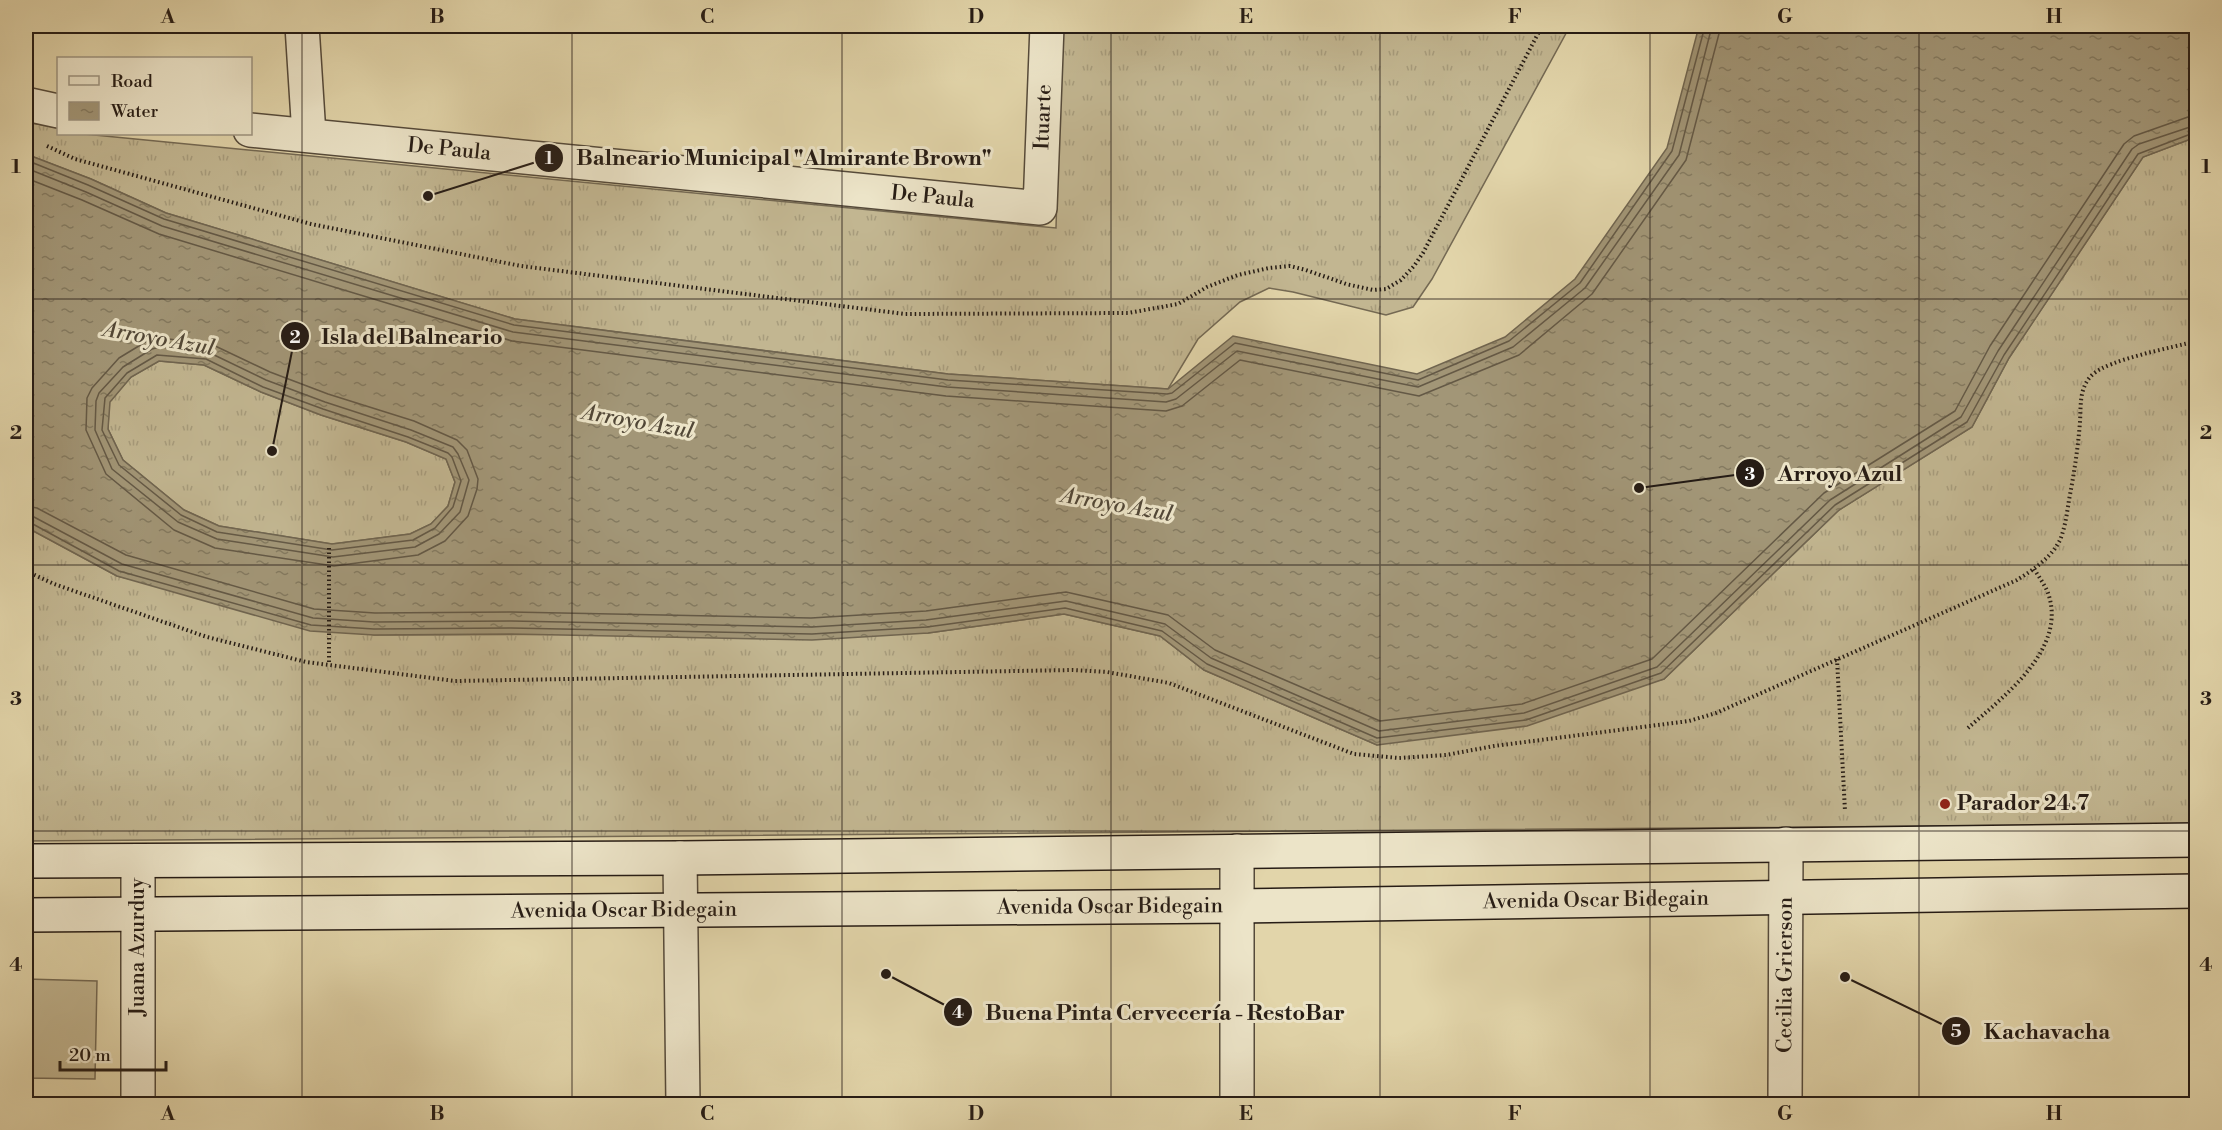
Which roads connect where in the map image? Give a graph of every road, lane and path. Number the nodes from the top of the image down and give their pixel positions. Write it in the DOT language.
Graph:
graph roads {
  1 [pos="302,26"];
  2 [pos="1047,26"];
  3 [pos="1542,26"];
  4 [pos="26,104"];
  5 [pos="57,111"];
  6 [pos="252,130"];
  7 [pos="309,135"];
  8 [pos="40,142"];
  9 [pos="1040,208"];
  10 [pos="2196,341"];
  11 [pos="329,548"];
  12 [pos="2034,569"];
  13 [pos="26,571"];
  14 [pos="1837,659"];
  15 [pos="329,665"];
  16 [pos="1968,728"];
  17 [pos="2196,840"];
  18 [pos="1786,844"];
  19 [pos="1847,844"];
  20 [pos="1237,851"];
  21 [pos="680,858"];
  22 [pos="26,861"];
  23 [pos="138,861"];
  24 [pos="2196,891"];
  25 [pos="1787,898"];
  26 [pos="1236,906"];
  27 [pos="681,911"];
  28 [pos="137,914"];
  29 [pos="26,915"];
  30 [pos="138,1104"];
  31 [pos="683,1104"];
  32 [pos="1237,1104"];
  33 [pos="1785,1104"];
  1 -- 7 [label="main road"];
  2 -- 9 [label="main road, Ituarte"];
  3 -- 8 [label="path"];
  4 -- 5 [label="main road"];
  6 -- 7 [label="main road, De Paula"];
  7 -- 9 [label="main road, De Paula"];
  10 -- 12 [label="path"];
  11 -- 15 [label="path"];
  12 -- 14 [label="path"];
  12 -- 16 [label="path"];
  13 -- 15 [label="path"];
  14 -- 15 [label="path"];
  14 -- 19 [label="path"];
  17 -- 19 [label="main road"];
  18 -- 19 [label="main road"];
  18 -- 20 [label="main road"];
  18 -- 25 [label="main road, Cecilia Grierson"];
  20 -- 21 [label="main road"];
  20 -- 26 [label="main road"];
  21 -- 23 [label="main road"];
  21 -- 27 [label="main road"];
  22 -- 23 [label="main road"];
  23 -- 28 [label="main road, Juana Azurduy"];
  24 -- 25 [label="main road, Avenida Oscar Bidegain"];
  25 -- 26 [label="main road, Avenida Oscar Bidegain"];
  25 -- 33 [label="main road, Cecilia Grierson"];
  26 -- 27 [label="main road, Avenida Oscar Bidegain"];
  26 -- 32 [label="main road"];
  27 -- 28 [label="main road, Avenida Oscar Bidegain"];
  27 -- 31 [label="main road"];
  28 -- 29 [label="main road, Avenida Oscar Bidegain"];
  28 -- 30 [label="main road, Juana Azurduy"];
}
